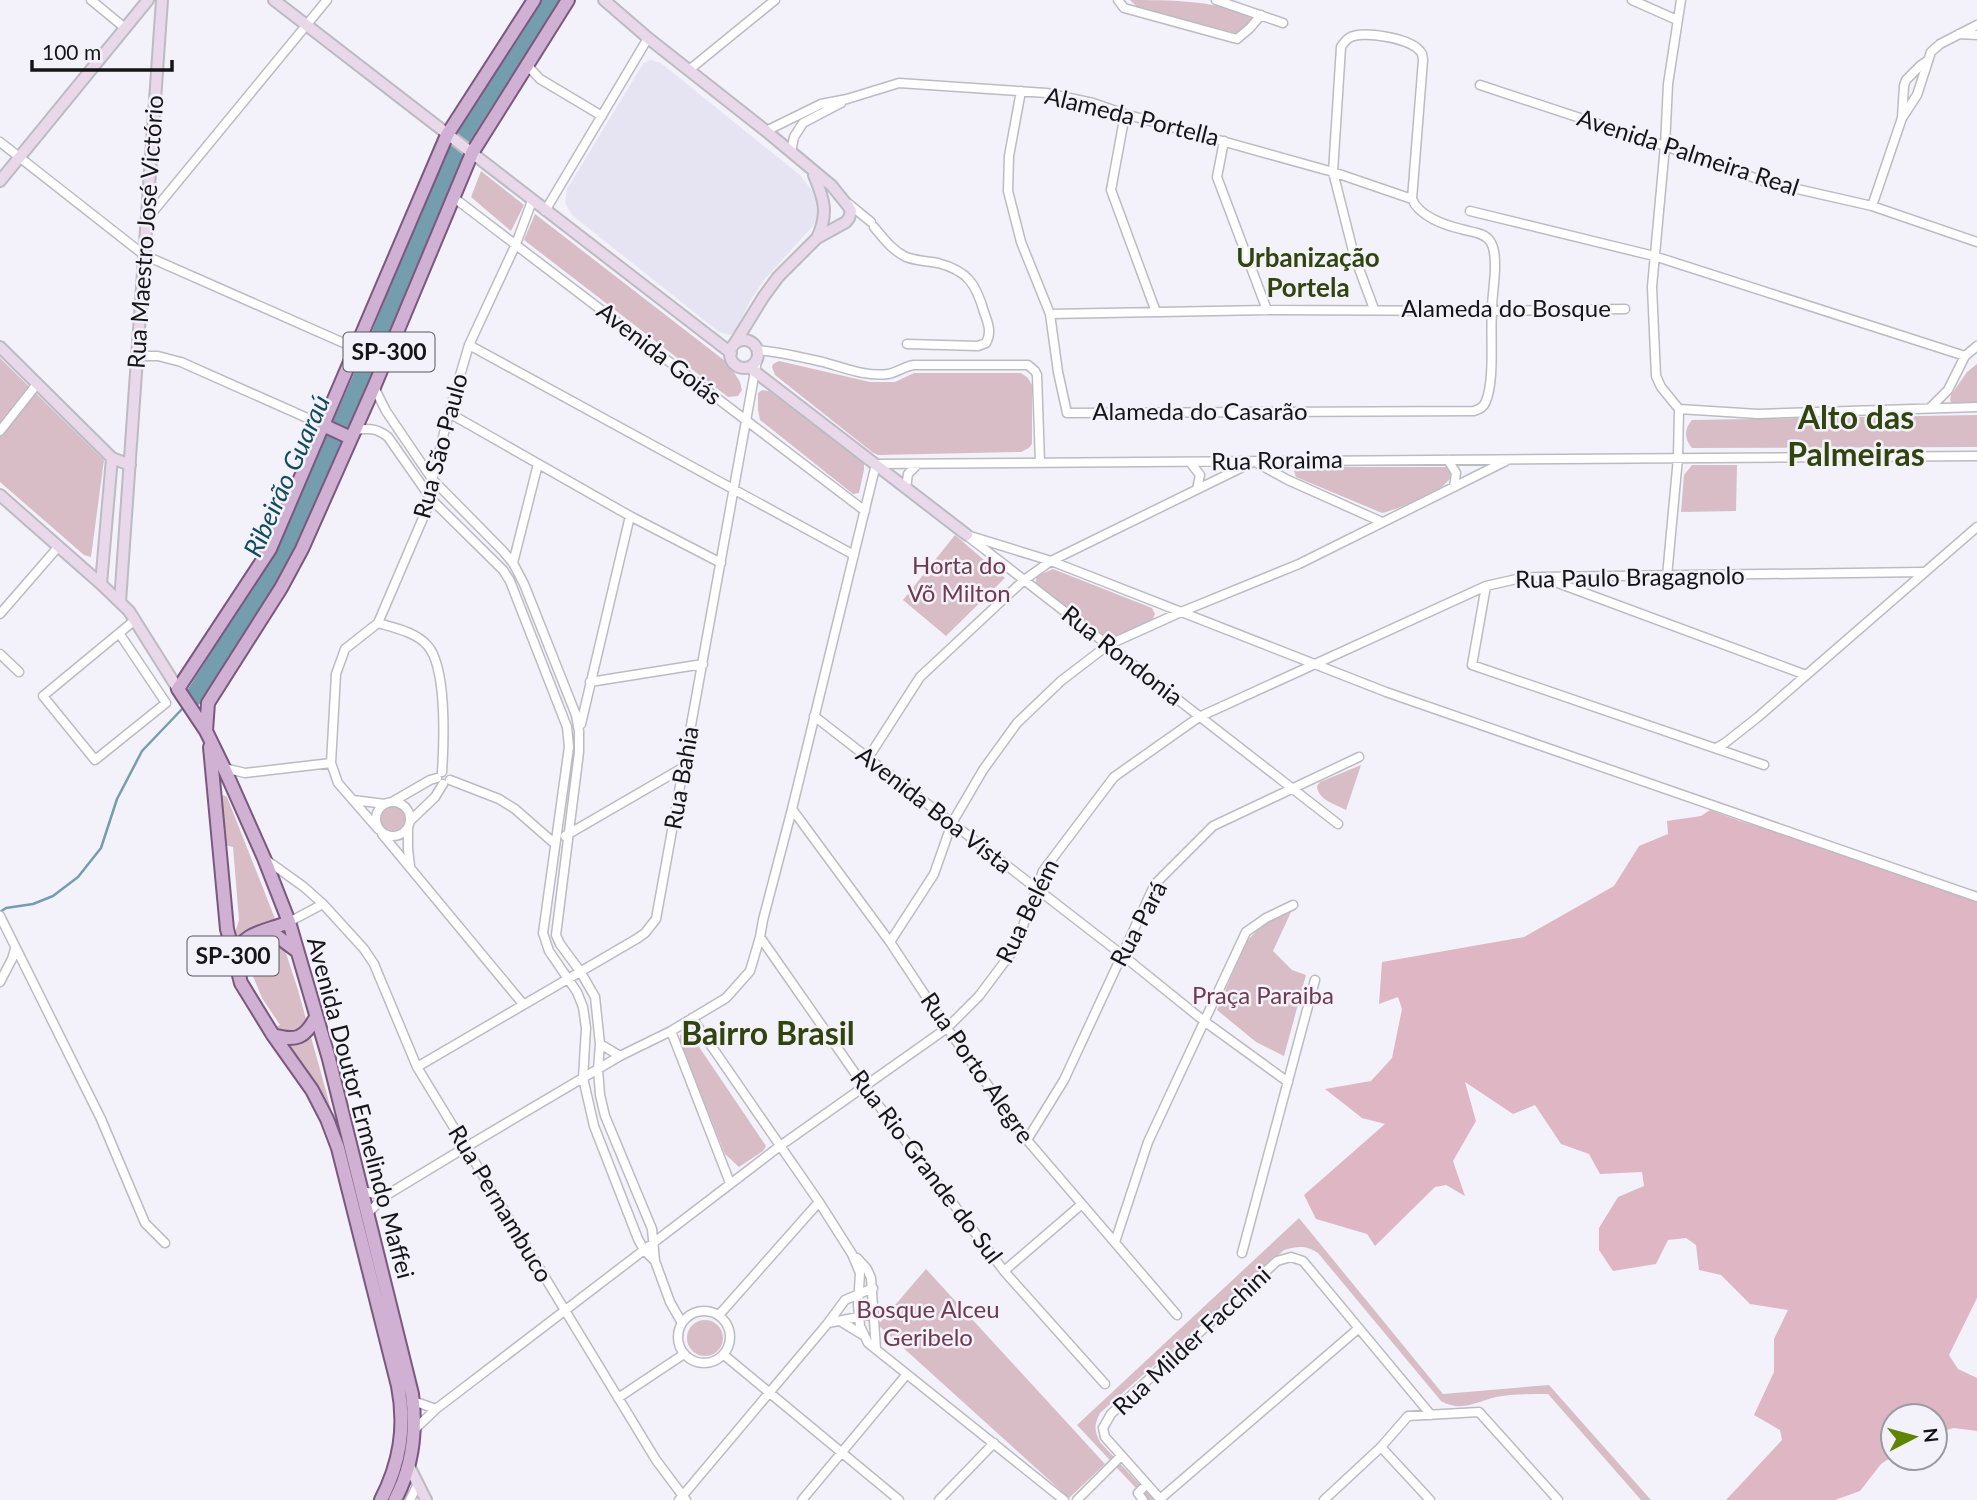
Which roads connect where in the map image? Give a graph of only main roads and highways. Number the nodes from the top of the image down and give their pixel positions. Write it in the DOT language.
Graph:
graph roads {
  1 [pos="534,0"];
  2 [pos="568,0"];
  3 [pos="360,350"];
  4 [pos="381,359"];
  5 [pos="341,431"];
  6 [pos="186,702"];
  7 [pos="208,703"];
  8 [pos="207,734"];
  9 [pos="289,922"];
  10 [pos="264,932"];
  11 [pos="298,951"];
  12 [pos="233,957"];
  13 [pos="316,1017"];
  14 [pos="273,1035"];
  15 [pos="381,1500"];
  16 [pos="395,1500"];
  1 -- 3 [label="main road, SP-300"];
  2 -- 4 [label="main road, SP-300"];
  3 -- 4 [label="main road"];
  3 -- 5 [label="main road, SP-300"];
  4 -- 5 [label="main road, SP-300"];
  5 -- 6 [label="main road, SP-300"];
  5 -- 7 [label="main road, SP-300"];
  6 -- 7 [label="main road"];
  6 -- 8 [label="main road, Avenida Doutor Ermelindo Maffei"];
  7 -- 8 [label="main road, SP-300"];
  8 -- 9 [label="main road, Avenida Doutor Ermelindo Maffei / SP-300"];
  8 -- 12 [label="main road, Avenida Doutor Ermelindo Maffei / SP-300"];
  9 -- 10 [label="main road"];
  9 -- 11 [label="main road, Avenida Doutor Ermelindo Maffei / SP-300"];
  10 -- 11 [label="main road"];
  10 -- 12 [label="main road"];
  11 -- 13 [label="main road, Avenida Doutor Ermelindo Maffei / SP-300"];
  12 -- 14 [label="main road, Avenida Doutor Ermelindo Maffei / SP-300"];
  13 -- 14 [label="main road"];
  13 -- 16 [label="main road, Avenida Doutor Ermelindo Maffei / SP-300"];
  14 -- 15 [label="main road, Avenida Doutor Ermelindo Maffei / SP-300"];
}
